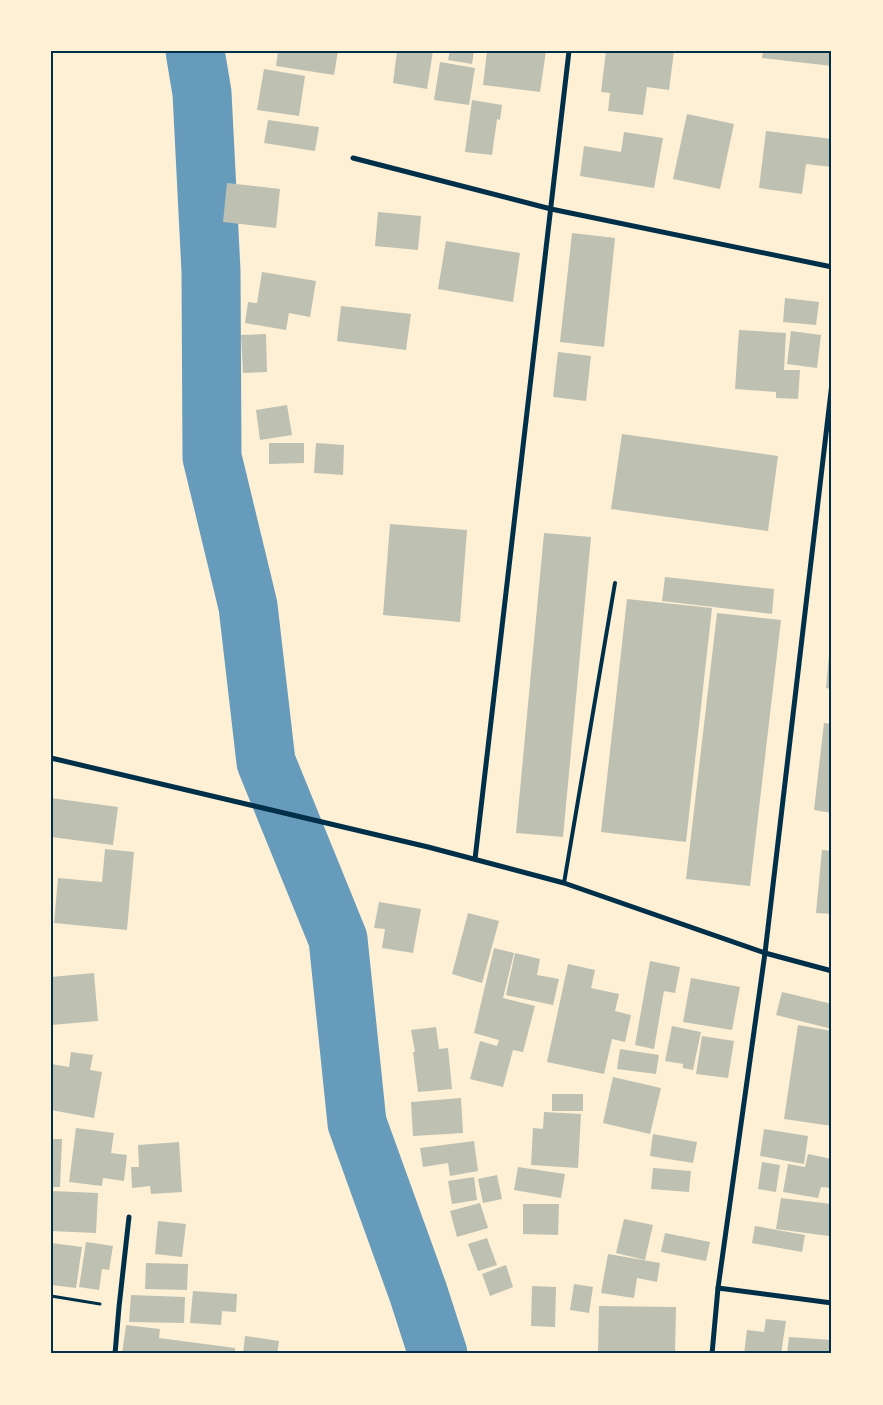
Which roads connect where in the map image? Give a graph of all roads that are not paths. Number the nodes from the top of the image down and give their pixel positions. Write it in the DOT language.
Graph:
graph roads {
  1 [pos="569,51"];
  2 [pos="353,158"];
  3 [pos="551,209"];
  4 [pos="832,267"];
  5 [pos="832,384"];
  6 [pos="615,583"];
  7 [pos="51,758"];
  8 [pos="475,859"];
  9 [pos="564,882"];
  10 [pos="765,953"];
  11 [pos="832,971"];
  12 [pos="129,1217"];
  13 [pos="718,1288"];
  14 [pos="832,1303"];
  15 [pos="115,1354"];
  16 [pos="712,1354"];
  1 -- 3 [label="street"];
  2 -- 3 [label="street"];
  3 -- 4 [label="street"];
  3 -- 8 [label="street"];
  5 -- 10 [label="street"];
  6 -- 9 [label="lane"];
  7 -- 8 [label="street"];
  8 -- 9 [label="street"];
  9 -- 10 [label="street"];
  10 -- 11 [label="street"];
  10 -- 13 [label="street"];
  12 -- 15 [label="street"];
  13 -- 14 [label="street"];
  13 -- 16 [label="street"];
}
